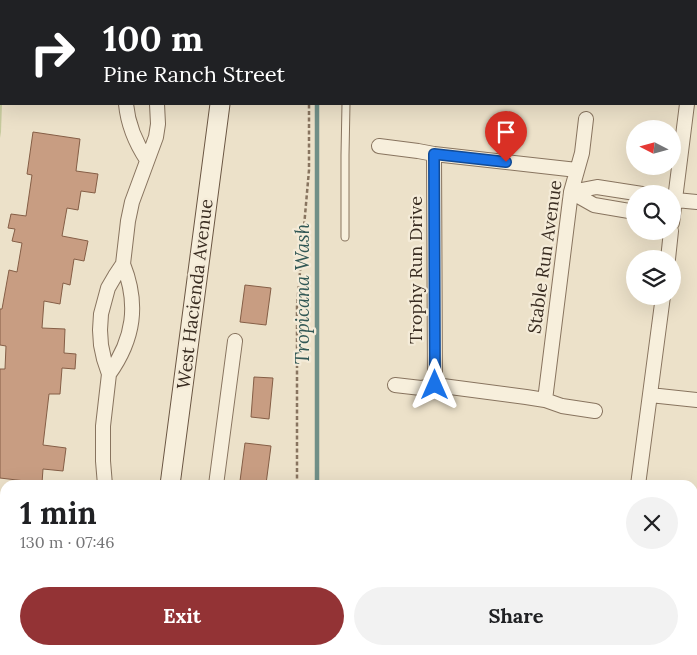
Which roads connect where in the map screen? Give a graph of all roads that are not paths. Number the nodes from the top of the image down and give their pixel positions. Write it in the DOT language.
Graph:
graph roads {
  1 [pos="126,105"];
  2 [pos="157,105"];
  3 [pos="220,105"];
  4 [pos="346,105"];
  5 [pos="687,105"];
  6 [pos="586,119"];
  7 [pos="379,146"];
  8 [pos="434,154"];
  9 [pos="147,160"];
  10 [pos="577,170"];
  11 [pos="677,185"];
  12 [pos="571,192"];
  13 [pos="626,192"];
  14 [pos="697,202"];
  15 [pos="681,204"];
  16 [pos="626,210"];
  17 [pos="345,237"];
  18 [pos="123,264"];
  19 [pos="662,305"];
  20 [pos="235,341"];
  21 [pos="109,374"];
  22 [pos="395,385"];
  23 [pos="435,385"];
  24 [pos="650,395"];
  25 [pos="545,400"];
  26 [pos="697,400"];
  27 [pos="595,411"];
  28 [pos="105,480"];
  29 [pos="171,480"];
  30 [pos="217,480"];
  31 [pos="639,480"];
  1 -- 9 [label="street"];
  2 -- 9 [label="street"];
  3 -- 29 [label="main road, West Hacienda Avenue"];
  4 -- 17 [label="lane"];
  5 -- 11 [label="street"];
  6 -- 10 [label="street, Stable Run Avenue"];
  7 -- 8 [label="street"];
  8 -- 10 [label="street"];
  8 -- 23 [label="street, Trophy Run Drive"];
  9 -- 18 [label="street"];
  10 -- 12 [label="street, Stable Run Avenue"];
  12 -- 13 [label="street"];
  12 -- 16 [label="street"];
  12 -- 25 [label="street, Stable Run Avenue"];
  14 -- 15 [label="street"];
  18 -- 21 [label="street"];
  18 -- 21 [label="street"];
  19 -- 24 [label="street"];
  20 -- 30 [label="street"];
  21 -- 28 [label="street"];
  22 -- 23 [label="street"];
  23 -- 25 [label="street"];
  24 -- 26 [label="street"];
  24 -- 31 [label="street"];
  25 -- 27 [label="street"];
}
